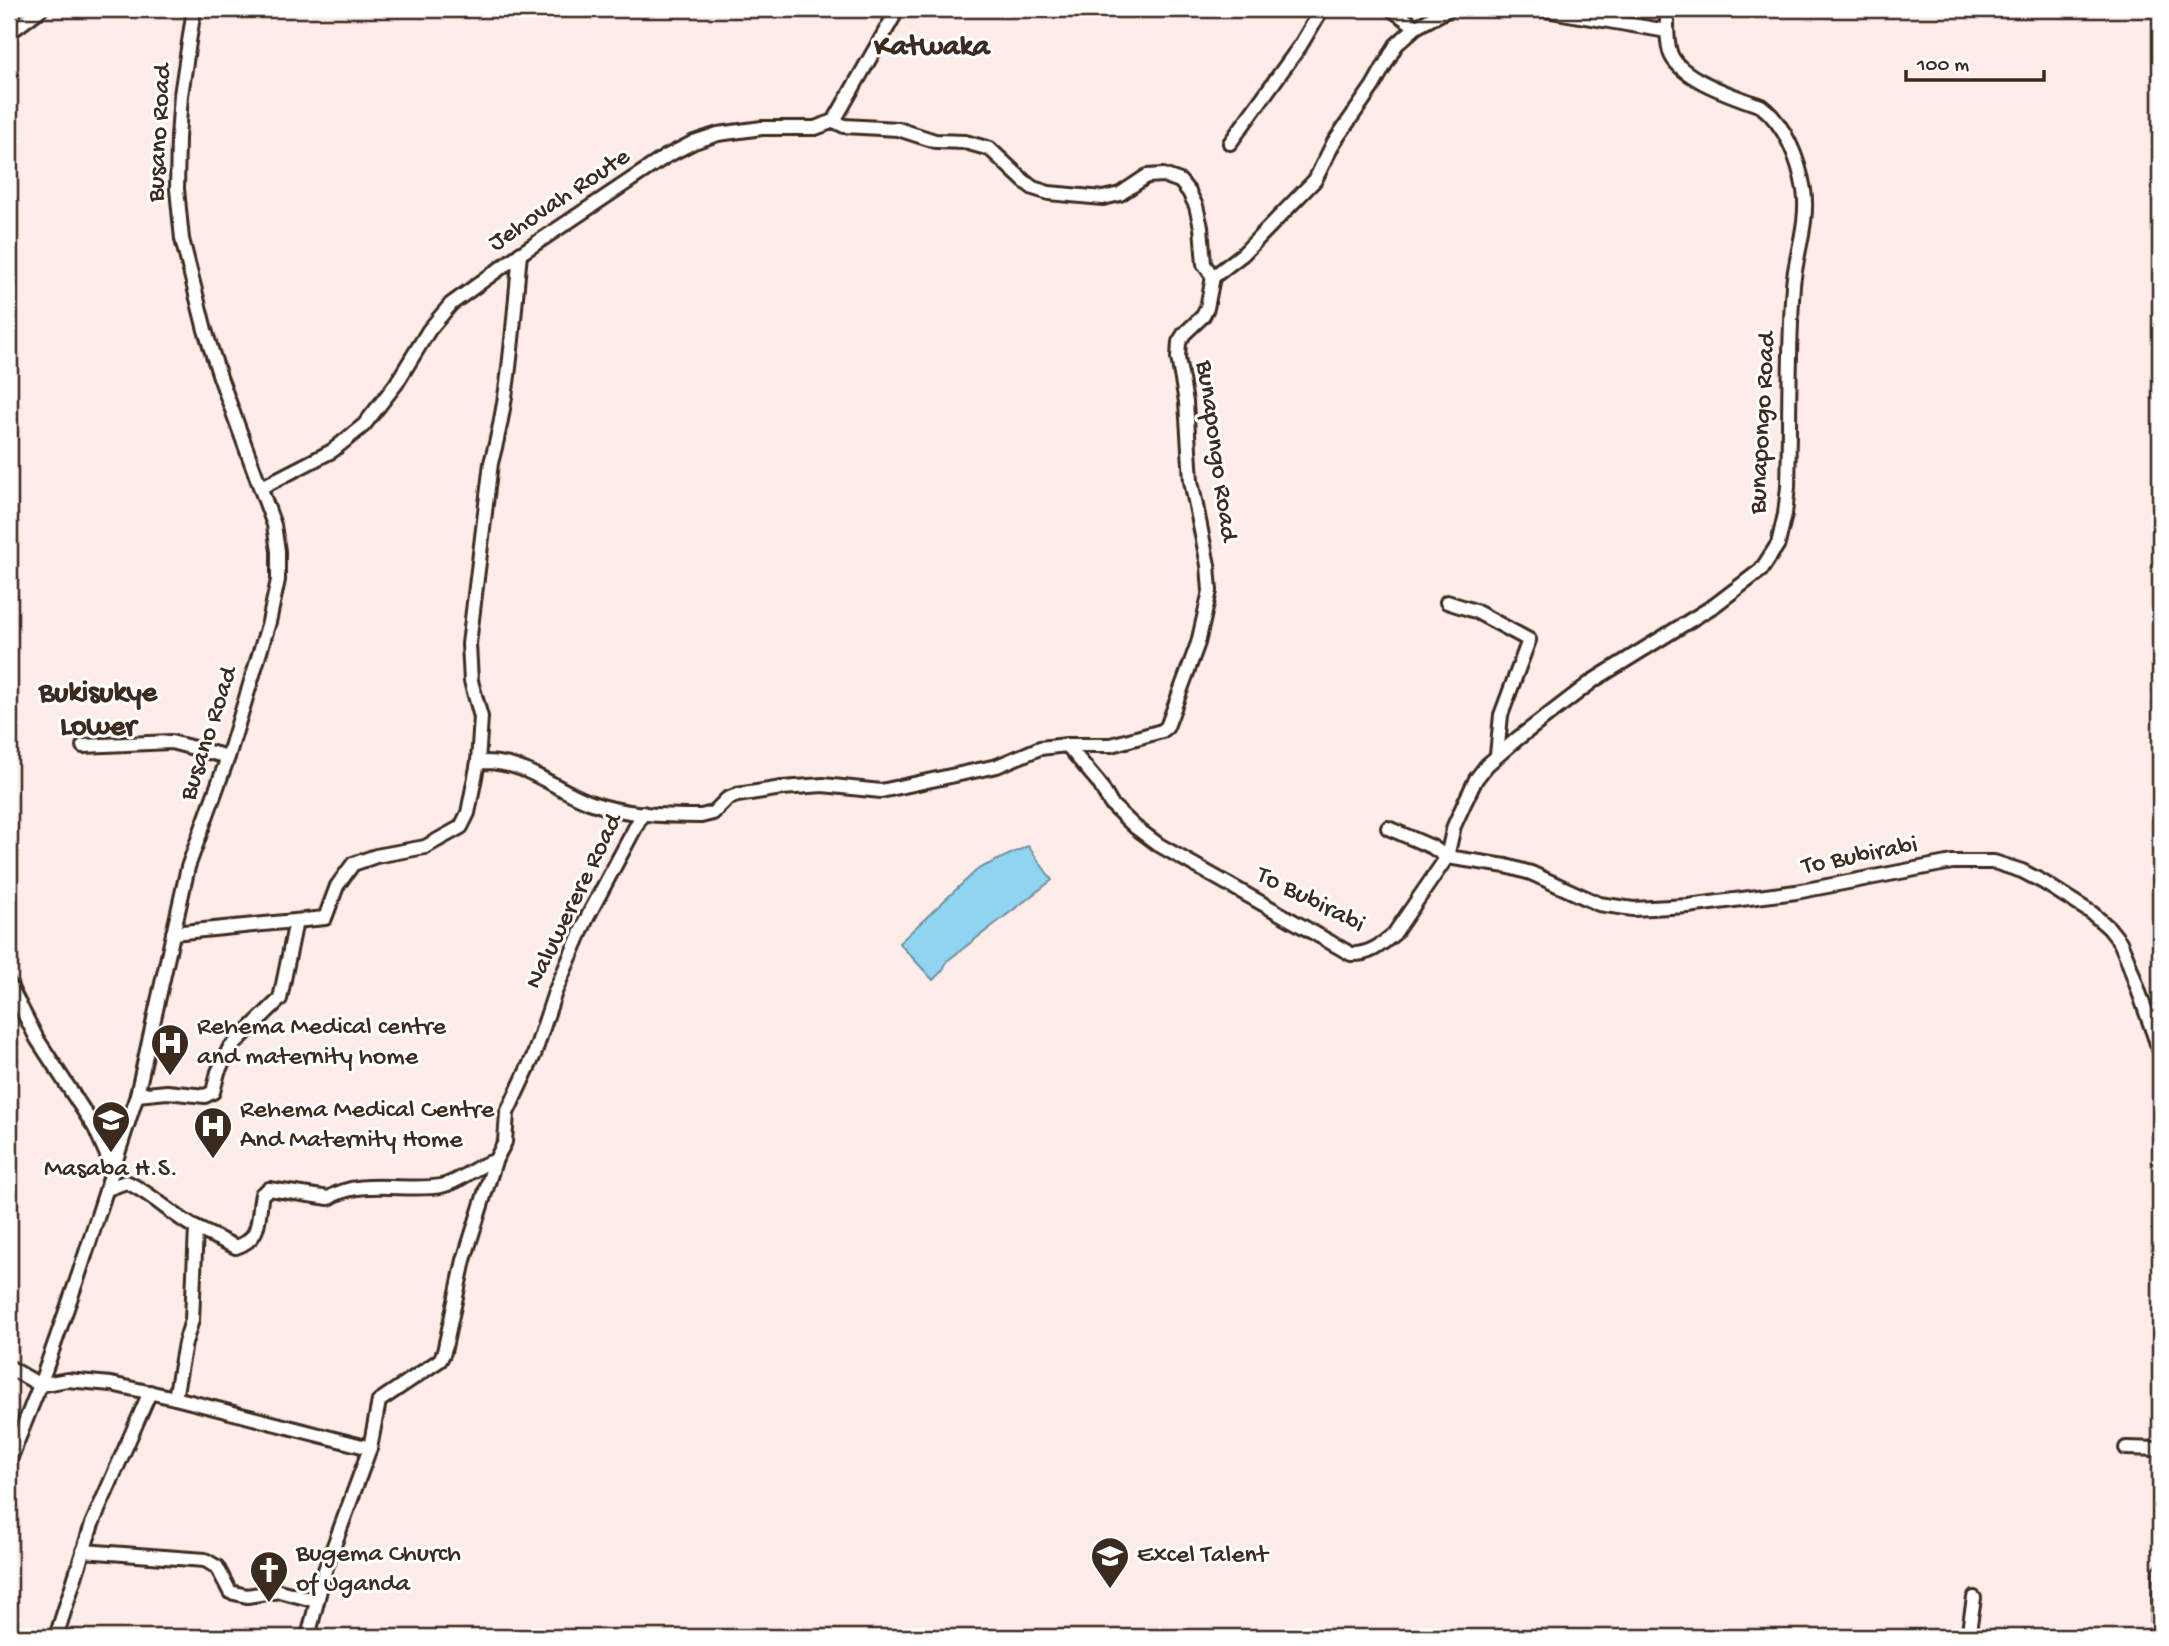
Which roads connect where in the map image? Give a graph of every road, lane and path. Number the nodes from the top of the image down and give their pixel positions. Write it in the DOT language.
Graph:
graph roads {
  1 [pos="41,9"];
  2 [pos="194,9"];
  3 [pos="898,9"];
  4 [pos="1322,9"];
  5 [pos="1391,9"];
  6 [pos="1449,9"];
  7 [pos="1539,9"];
  8 [pos="1667,9"];
  9 [pos="1416,27"];
  10 [pos="1667,31"];
  11 [pos="9,33"];
  12 [pos="834,121"];
  13 [pos="1230,143"];
  14 [pos="520,254"];
  15 [pos="1213,277"];
  16 [pos="262,487"];
  17 [pos="1447,602"];
  18 [pos="1068,745"];
  19 [pos="83,746"];
  20 [pos="1497,755"];
  21 [pos="228,757"];
  22 [pos="478,762"];
  23 [pos="643,813"];
  24 [pos="1388,828"];
  25 [pos="1447,858"];
  26 [pos="296,921"];
  27 [pos="173,933"];
  28 [pos="9,984"];
  29 [pos="2160,1052"];
  30 [pos="137,1095"];
  31 [pos="495,1161"];
  32 [pos="113,1169"];
  33 [pos="107,1189"];
  34 [pos="196,1228"];
  35 [pos="9,1367"];
  36 [pos="40,1385"];
  37 [pos="150,1392"];
  38 [pos="175,1398"];
  39 [pos="370,1448"];
  40 [pos="2126,1448"];
  41 [pos="2160,1449"];
  42 [pos="9,1462"];
  43 [pos="83,1551"];
  44 [pos="2160,1572"];
  45 [pos="1974,1598"];
  46 [pos="317,1601"];
  47 [pos="56,1637"];
  48 [pos="308,1637"];
  49 [pos="1968,1637"];
  50 [pos="2158,1637"];
  1 -- 11 [label="street"];
  2 -- 16 [label="street, Busano Road"];
  3 -- 12 [label="street"];
  4 -- 13 [label="street"];
  5 -- 9 [label="street"];
  6 -- 9 [label="street"];
  7 -- 10 [label="street"];
  8 -- 10 [label="street, Bunapongo Road"];
  9 -- 15 [label="street"];
  10 -- 20 [label="street, Bunapongo Road"];
  12 -- 14 [label="street, Jehovah Route"];
  12 -- 15 [label="street"];
  14 -- 16 [label="street, Jehovah Route"];
  14 -- 22 [label="street"];
  15 -- 18 [label="street, Bunapongo Road"];
  16 -- 21 [label="street, Busano Road"];
  17 -- 20 [label="street"];
  18 -- 23 [label="street"];
  18 -- 25 [label="street, To Bubirabi"];
  19 -- 21 [label="street"];
  20 -- 25 [label="street, Bunapongo Road"];
  21 -- 27 [label="street, Busano Road"];
  22 -- 23 [label="street, Naluwerere Road"];
  22 -- 26 [label="street"];
  23 -- 31 [label="street, Naluwerere Road"];
  24 -- 25 [label="street"];
  25 -- 29 [label="street, To Bubirabi"];
  26 -- 27 [label="street"];
  26 -- 30 [label="street"];
  27 -- 30 [label="street, Busano Road"];
  28 -- 32 [label="street"];
  30 -- 32 [label="street, Busano Road"];
  31 -- 34 [label="street"];
  31 -- 39 [label="street, Naluwerere Road"];
  32 -- 33 [label="street, Busano Road"];
  33 -- 34 [label="street"];
  33 -- 36 [label="street, Busano Road"];
  34 -- 38 [label="street"];
  35 -- 36 [label="street"];
  36 -- 37 [label="street"];
  36 -- 42 [label="street, Busano Road"];
  37 -- 38 [label="street"];
  37 -- 43 [label="street"];
  38 -- 39 [label="street"];
  39 -- 46 [label="street, Naluwerere Road"];
  40 -- 41 [label="street"];
  43 -- 46 [label="street"];
  43 -- 47 [label="street"];
  44 -- 50 [label="street"];
  45 -- 49 [label="street"];
  46 -- 48 [label="street, Naluwerere Road"];
}
